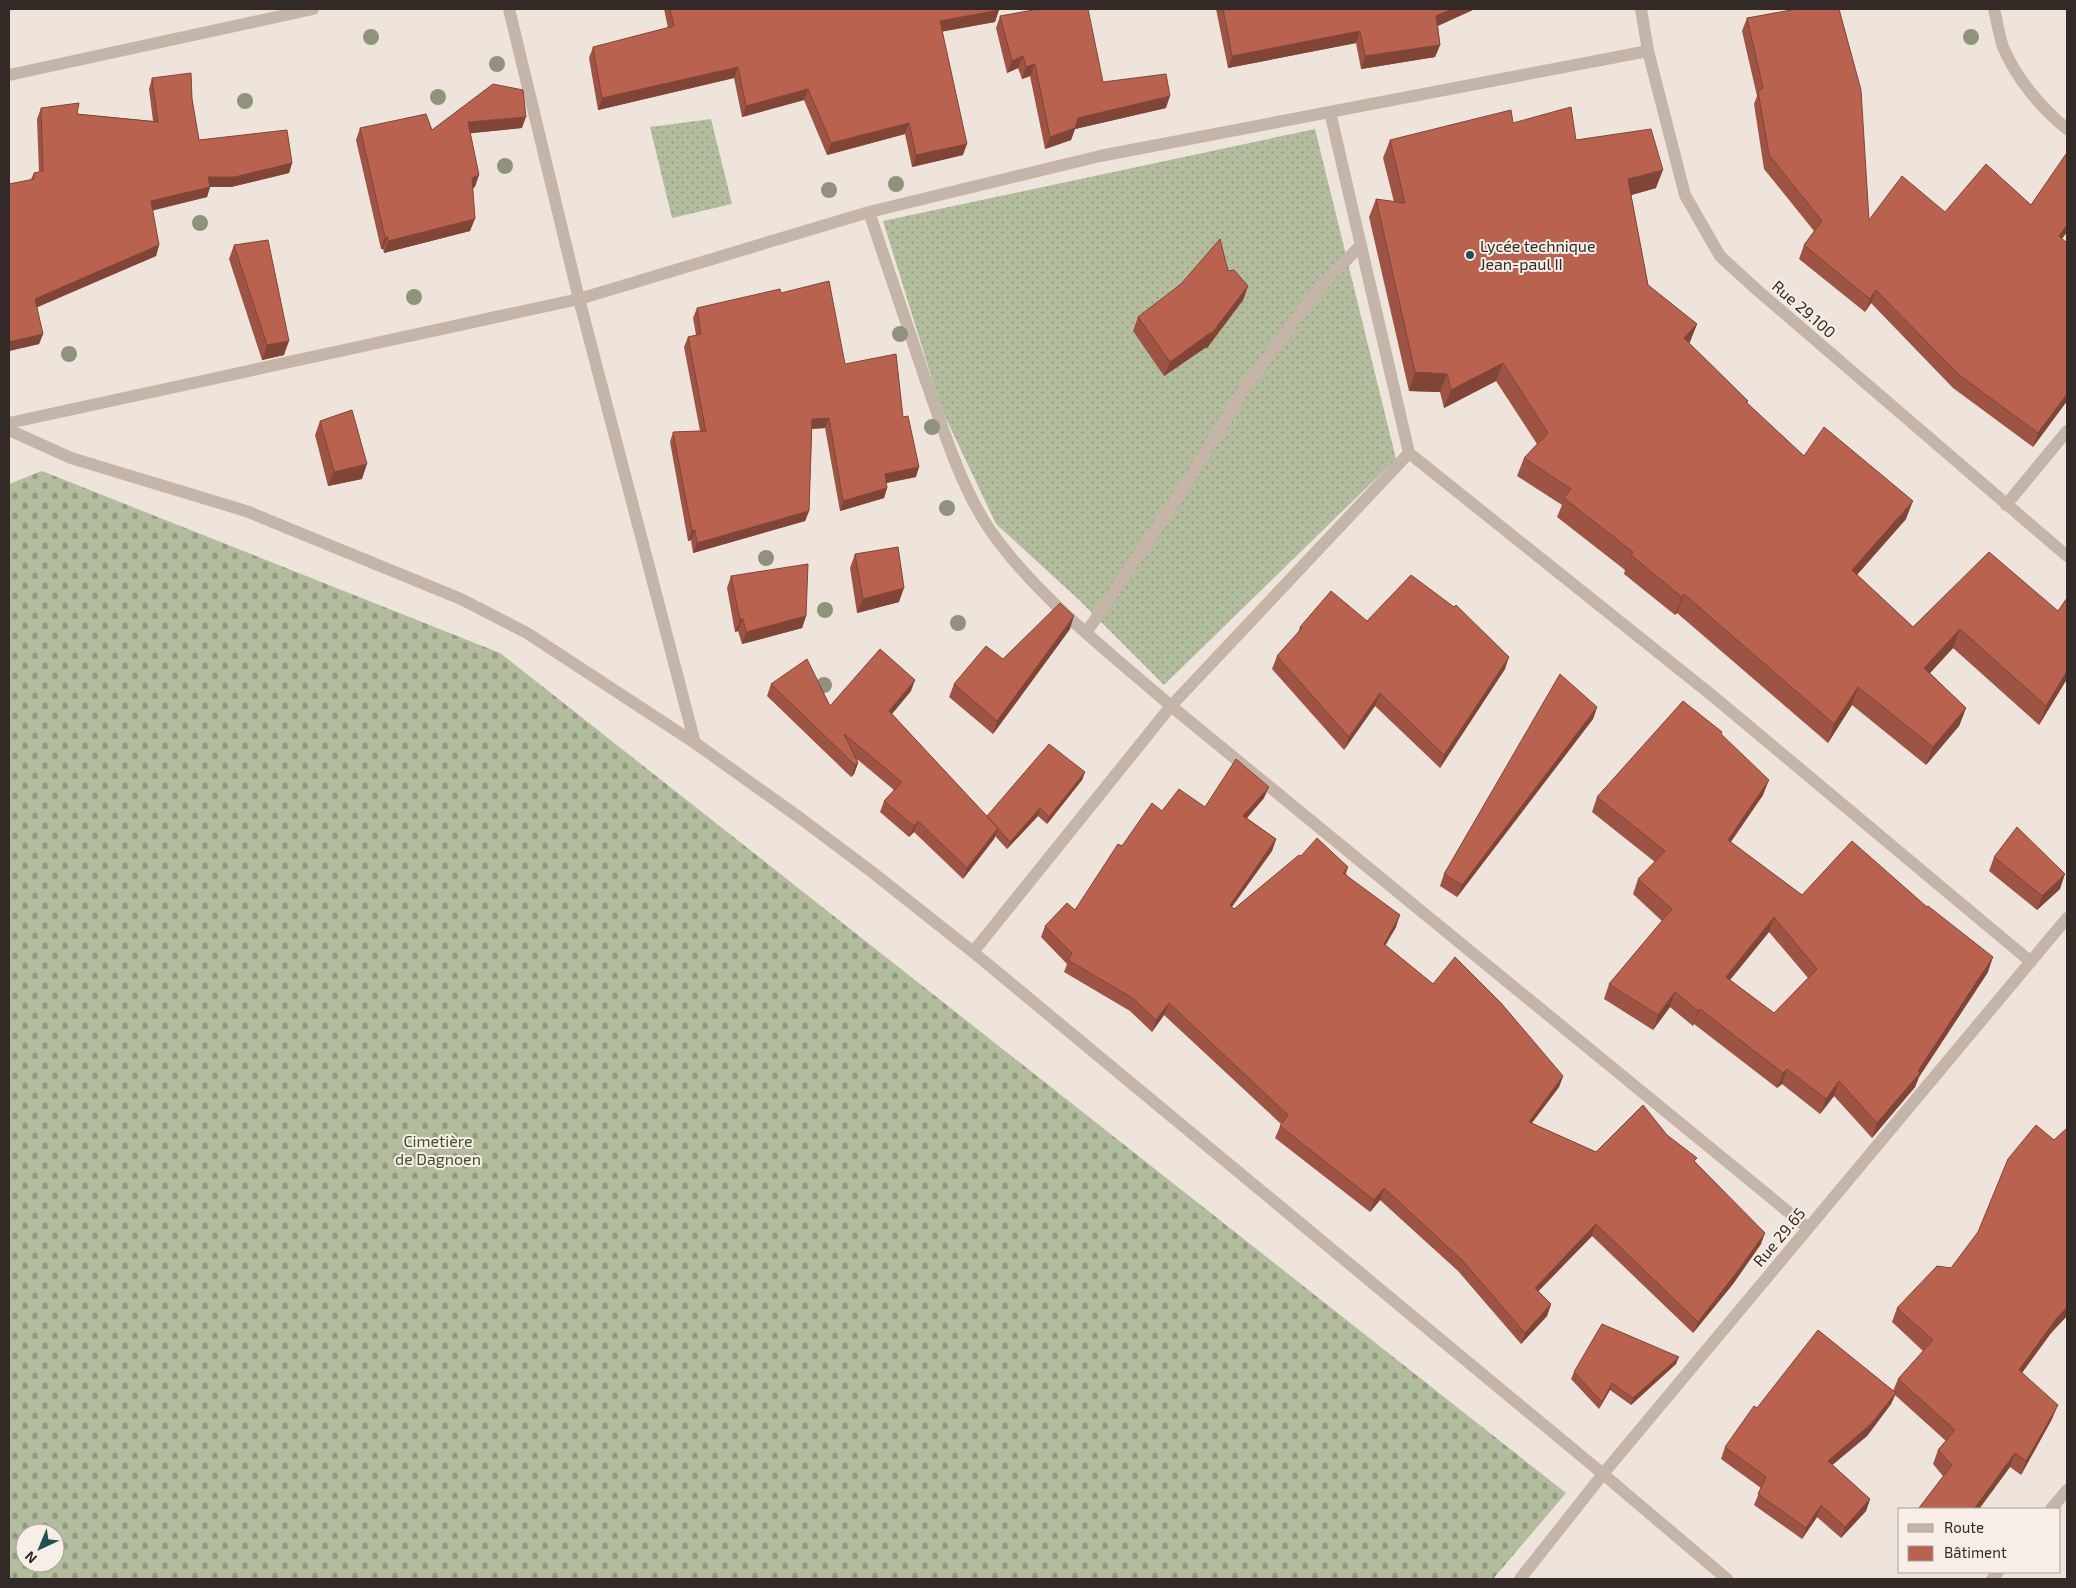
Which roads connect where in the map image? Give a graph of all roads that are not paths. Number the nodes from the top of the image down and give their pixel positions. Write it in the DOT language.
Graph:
graph roads {
  1 [pos="313,9"];
  2 [pos="509,9"];
  3 [pos="1641,9"];
  4 [pos="1994,9"];
  5 [pos="1648,50"];
  6 [pos="9,75"];
  7 [pos="1330,112"];
  8 [pos="2067,129"];
  9 [pos="869,212"];
  10 [pos="1361,245"];
  11 [pos="579,299"];
  12 [pos="9,423"];
  13 [pos="9,430"];
  14 [pos="2067,431"];
  15 [pos="1409,453"];
  16 [pos="2006,505"];
  17 [pos="2067,556"];
  18 [pos="1086,633"];
  19 [pos="1171,706"];
  20 [pos="695,743"];
  21 [pos="2067,918"];
  22 [pos="972,952"];
  23 [pos="2031,962"];
  24 [pos="1808,1228"];
  25 [pos="1603,1474"];
  26 [pos="2067,1490"];
  27 [pos="2052,1508"];
  28 [pos="1520,1579"];
  29 [pos="1727,1579"];
  1 -- 6 [label="street"];
  2 -- 11 [label="street"];
  3 -- 5 [label="street, Rue 29.100"];
  4 -- 8 [label="street"];
  5 -- 7 [label="street"];
  5 -- 16 [label="street, Rue 29.100"];
  7 -- 9 [label="street"];
  7 -- 10 [label="street"];
  9 -- 11 [label="street"];
  9 -- 18 [label="street"];
  10 -- 15 [label="street"];
  10 -- 18 [label="street"];
  11 -- 12 [label="street"];
  11 -- 20 [label="street"];
  13 -- 20 [label="street"];
  14 -- 16 [label="street"];
  15 -- 19 [label="street"];
  15 -- 23 [label="street"];
  16 -- 17 [label="street, Rue 29.100"];
  18 -- 19 [label="street"];
  19 -- 22 [label="street"];
  19 -- 24 [label="street"];
  20 -- 22 [label="street"];
  21 -- 23 [label="street, Rue 29.65"];
  22 -- 25 [label="street"];
  23 -- 24 [label="street, Rue 29.65"];
  24 -- 25 [label="street, Rue 29.65"];
  25 -- 28 [label="street, Rue 29.65"];
  25 -- 29 [label="street"];
  26 -- 27 [label="street"];
}
